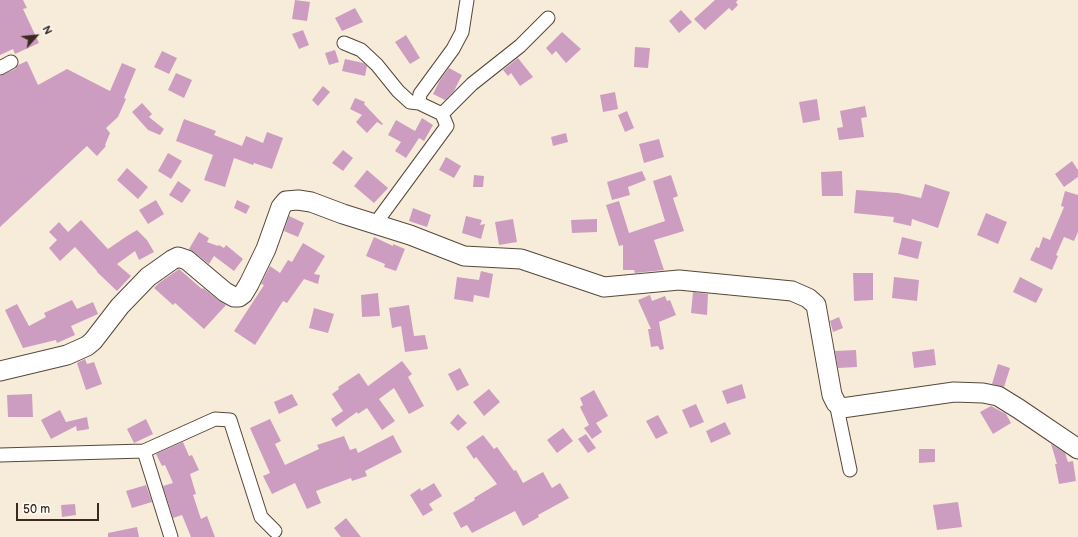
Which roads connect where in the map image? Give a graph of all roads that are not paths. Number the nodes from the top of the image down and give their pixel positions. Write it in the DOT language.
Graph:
graph roads {
  1 [pos="467,0"];
  2 [pos="548,18"];
  3 [pos="344,43"];
  4 [pos="419,103"];
  5 [pos="442,114"];
  6 [pos="375,224"];
  7 [pos="0,371"];
  8 [pos="836,403"];
  9 [pos="1078,449"];
  10 [pos="144,451"];
  11 [pos="0,455"];
  12 [pos="850,470"];
  13 [pos="275,531"];
  14 [pos="171,537"];
  1 -- 4 [label="street"];
  2 -- 5 [label="street"];
  3 -- 4 [label="street"];
  4 -- 5 [label="street"];
  5 -- 6 [label="street"];
  6 -- 7 [label="street"];
  6 -- 8 [label="street"];
  8 -- 9 [label="street"];
  8 -- 12 [label="street"];
  10 -- 11 [label="street"];
  10 -- 13 [label="street"];
  10 -- 14 [label="street"];
}
